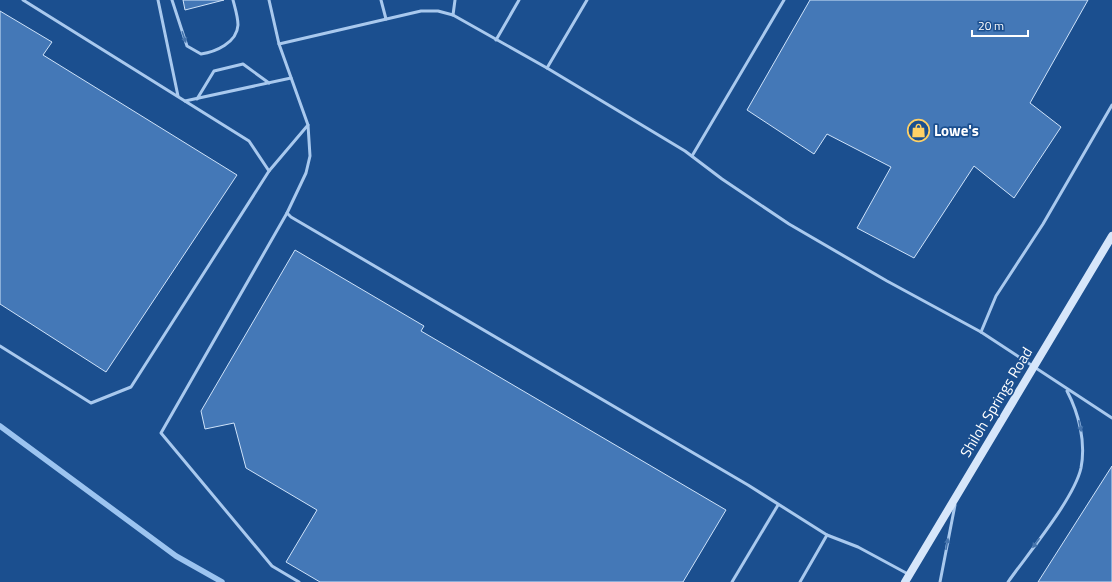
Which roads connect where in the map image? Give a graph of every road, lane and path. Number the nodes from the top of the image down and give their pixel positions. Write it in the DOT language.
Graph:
graph roads {
  1 [pos="23,0"];
  2 [pos="158,0"];
  3 [pos="172,0"];
  4 [pos="233,0"];
  5 [pos="269,0"];
  6 [pos="381,0"];
  7 [pos="455,0"];
  8 [pos="519,0"];
  9 [pos="587,0"];
  10 [pos="784,0"];
  11 [pos="453,15"];
  12 [pos="386,19"];
  13 [pos="496,40"];
  14 [pos="279,44"];
  15 [pos="547,68"];
  16 [pos="291,78"];
  17 [pos="269,83"];
  18 [pos="178,96"];
  19 [pos="197,99"];
  20 [pos="185,101"];
  21 [pos="1112,105"];
  22 [pos="308,125"];
  23 [pos="692,156"];
  24 [pos="269,171"];
  25 [pos="287,213"];
  26 [pos="1112,236"];
  27 [pos="981,332"];
  28 [pos="0,346"];
  29 [pos="1033,367"];
  30 [pos="1066,390"];
  31 [pos="1112,418"];
  32 [pos="956,496"];
  33 [pos="778,505"];
  34 [pos="827,535"];
  35 [pos="907,579"];
  36 [pos="299,582"];
  37 [pos="732,582"];
  38 [pos="800,582"];
  39 [pos="940,582"];
  40 [pos="1008,582"];
  1 -- 18 [label="lane"];
  2 -- 18 [label="lane"];
  3 -- 4 [label="lane, one-way"];
  5 -- 14 [label="lane"];
  6 -- 12 [label="lane"];
  7 -- 11 [label="lane"];
  8 -- 13 [label="lane"];
  9 -- 15 [label="lane"];
  10 -- 23 [label="lane"];
  11 -- 12 [label="lane"];
  11 -- 13 [label="lane"];
  12 -- 14 [label="lane"];
  13 -- 15 [label="lane"];
  14 -- 16 [label="lane"];
  15 -- 23 [label="lane"];
  16 -- 17 [label="lane"];
  16 -- 22 [label="lane"];
  17 -- 19 [label="lane"];
  17 -- 19 [label="lane"];
  18 -- 20 [label="lane"];
  19 -- 20 [label="lane"];
  20 -- 24 [label="lane"];
  21 -- 27 [label="lane"];
  22 -- 24 [label="lane"];
  22 -- 25 [label="lane"];
  23 -- 27 [label="lane"];
  24 -- 28 [label="lane"];
  25 -- 33 [label="lane"];
  25 -- 36 [label="lane"];
  26 -- 29 [label="street, Shiloh Springs Road"];
  27 -- 29 [label="lane"];
  29 -- 30 [label="lane"];
  29 -- 32 [label="street, Shiloh Springs Road"];
  30 -- 31 [label="lane"];
  30 -- 40 [label="lane, one-way"];
  32 -- 35 [label="street, Shiloh Springs Road"];
  39 -- 32 [label="lane, one-way"];
  33 -- 34 [label="lane"];
  33 -- 37 [label="lane"];
  34 -- 35 [label="lane"];
  34 -- 38 [label="lane"];
}
